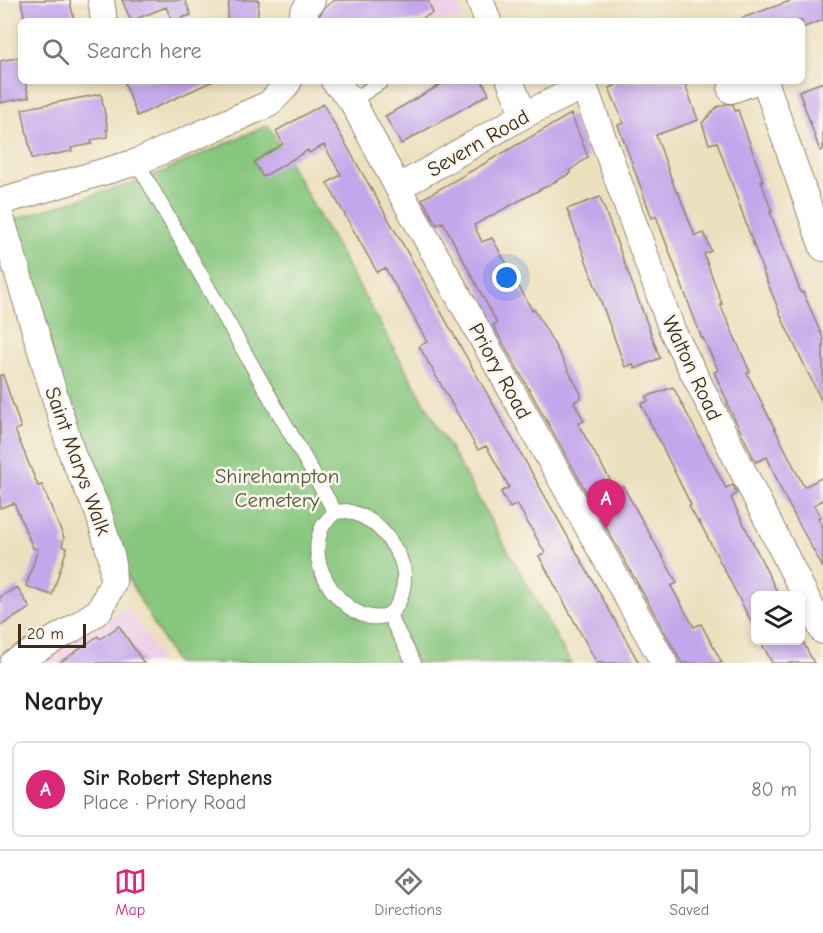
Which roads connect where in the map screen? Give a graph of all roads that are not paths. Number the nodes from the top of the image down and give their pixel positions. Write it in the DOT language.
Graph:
graph roads {
  1 [pos="101,0"];
  2 [pos="312,0"];
  3 [pos="104,18"];
  4 [pos="302,18"];
  5 [pos="286,84"];
  6 [pos="337,84"];
  7 [pos="378,84"];
  8 [pos="511,84"];
  9 [pos="748,84"];
  10 [pos="766,84"];
  11 [pos="731,90"];
  12 [pos="587,93"];
  13 [pos="352,101"];
  14 [pos="524,115"];
  15 [pos="137,162"];
  16 [pos="398,188"];
  17 [pos="0,202"];
  18 [pos="0,213"];
  19 [pos="823,248"];
  20 [pos="335,512"];
  21 [pos="389,615"];
  22 [pos="823,632"];
  23 [pos="13,663"];
  24 [pos="414,663"];
  25 [pos="664,663"];
  1 -- 3 [label="street"];
  2 -- 4 [label="street"];
  5 -- 15 [label="street"];
  6 -- 13 [label="street, Priory Road"];
  7 -- 13 [label="lane"];
  8 -- 14 [label="street"];
  9 -- 11 [label="street"];
  10 -- 19 [label="street"];
  12 -- 14 [label="street, Severn Road"];
  12 -- 22 [label="street, Walton Road"];
  13 -- 16 [label="street, Priory Road"];
  14 -- 16 [label="street, Severn Road"];
  15 -- 17 [label="street"];
  15 -- 20 [label="lane"];
  16 -- 25 [label="street, Priory Road"];
  18 -- 23 [label="street, Saint Marys Walk"];
  20 -- 21 [label="lane"];
  20 -- 21 [label="lane"];
  21 -- 24 [label="lane"];
}
